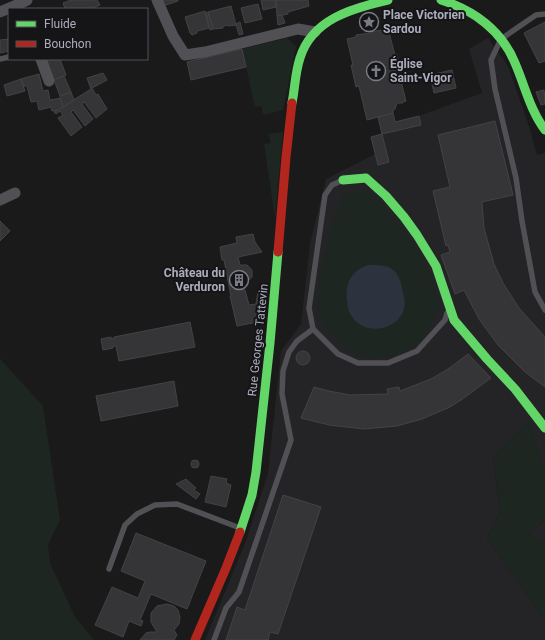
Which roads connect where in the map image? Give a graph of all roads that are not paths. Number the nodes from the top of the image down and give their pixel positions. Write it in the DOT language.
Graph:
graph roads {
  1 [pos="156,0"];
  2 [pos="388,0"];
  3 [pos="441,0"];
  4 [pos="363,3"];
  5 [pos="23,4"];
  6 [pos="12,8"];
  7 [pos="545,14"];
  8 [pos="315,32"];
  9 [pos="501,39"];
  10 [pos="41,60"];
  11 [pos="49,80"];
  12 [pos="545,130"];
  13 [pos="343,180"];
  14 [pos="15,193"];
  15 [pos="0,200"];
  16 [pos="448,305"];
  17 [pos="545,310"];
  18 [pos="313,329"];
  19 [pos="545,428"];
  20 [pos="241,528"];
  21 [pos="109,569"];
  22 [pos="195,640"];
  23 [pos="214,640"];
  1 -- 8 [label="street"];
  2 -- 4 [label="main road, Rue Georges Tattevin"];
  3 -- 9 [label="main road"];
  4 -- 8 [label="main road, Rue Georges Tattevin"];
  5 -- 6 [label="street"];
  7 -- 9 [label="lane"];
  8 -- 20 [label="main road, Rue Georges Tattevin"];
  9 -- 12 [label="main road"];
  9 -- 17 [label="lane"];
  10 -- 11 [label="street"];
  13 -- 16 [label="main road"];
  13 -- 18 [label="lane"];
  14 -- 15 [label="street"];
  16 -- 18 [label="lane"];
  16 -- 19 [label="main road"];
  18 -- 23 [label="lane"];
  20 -- 21 [label="lane"];
  20 -- 22 [label="main road, Rue Georges Tattevin"];
}
